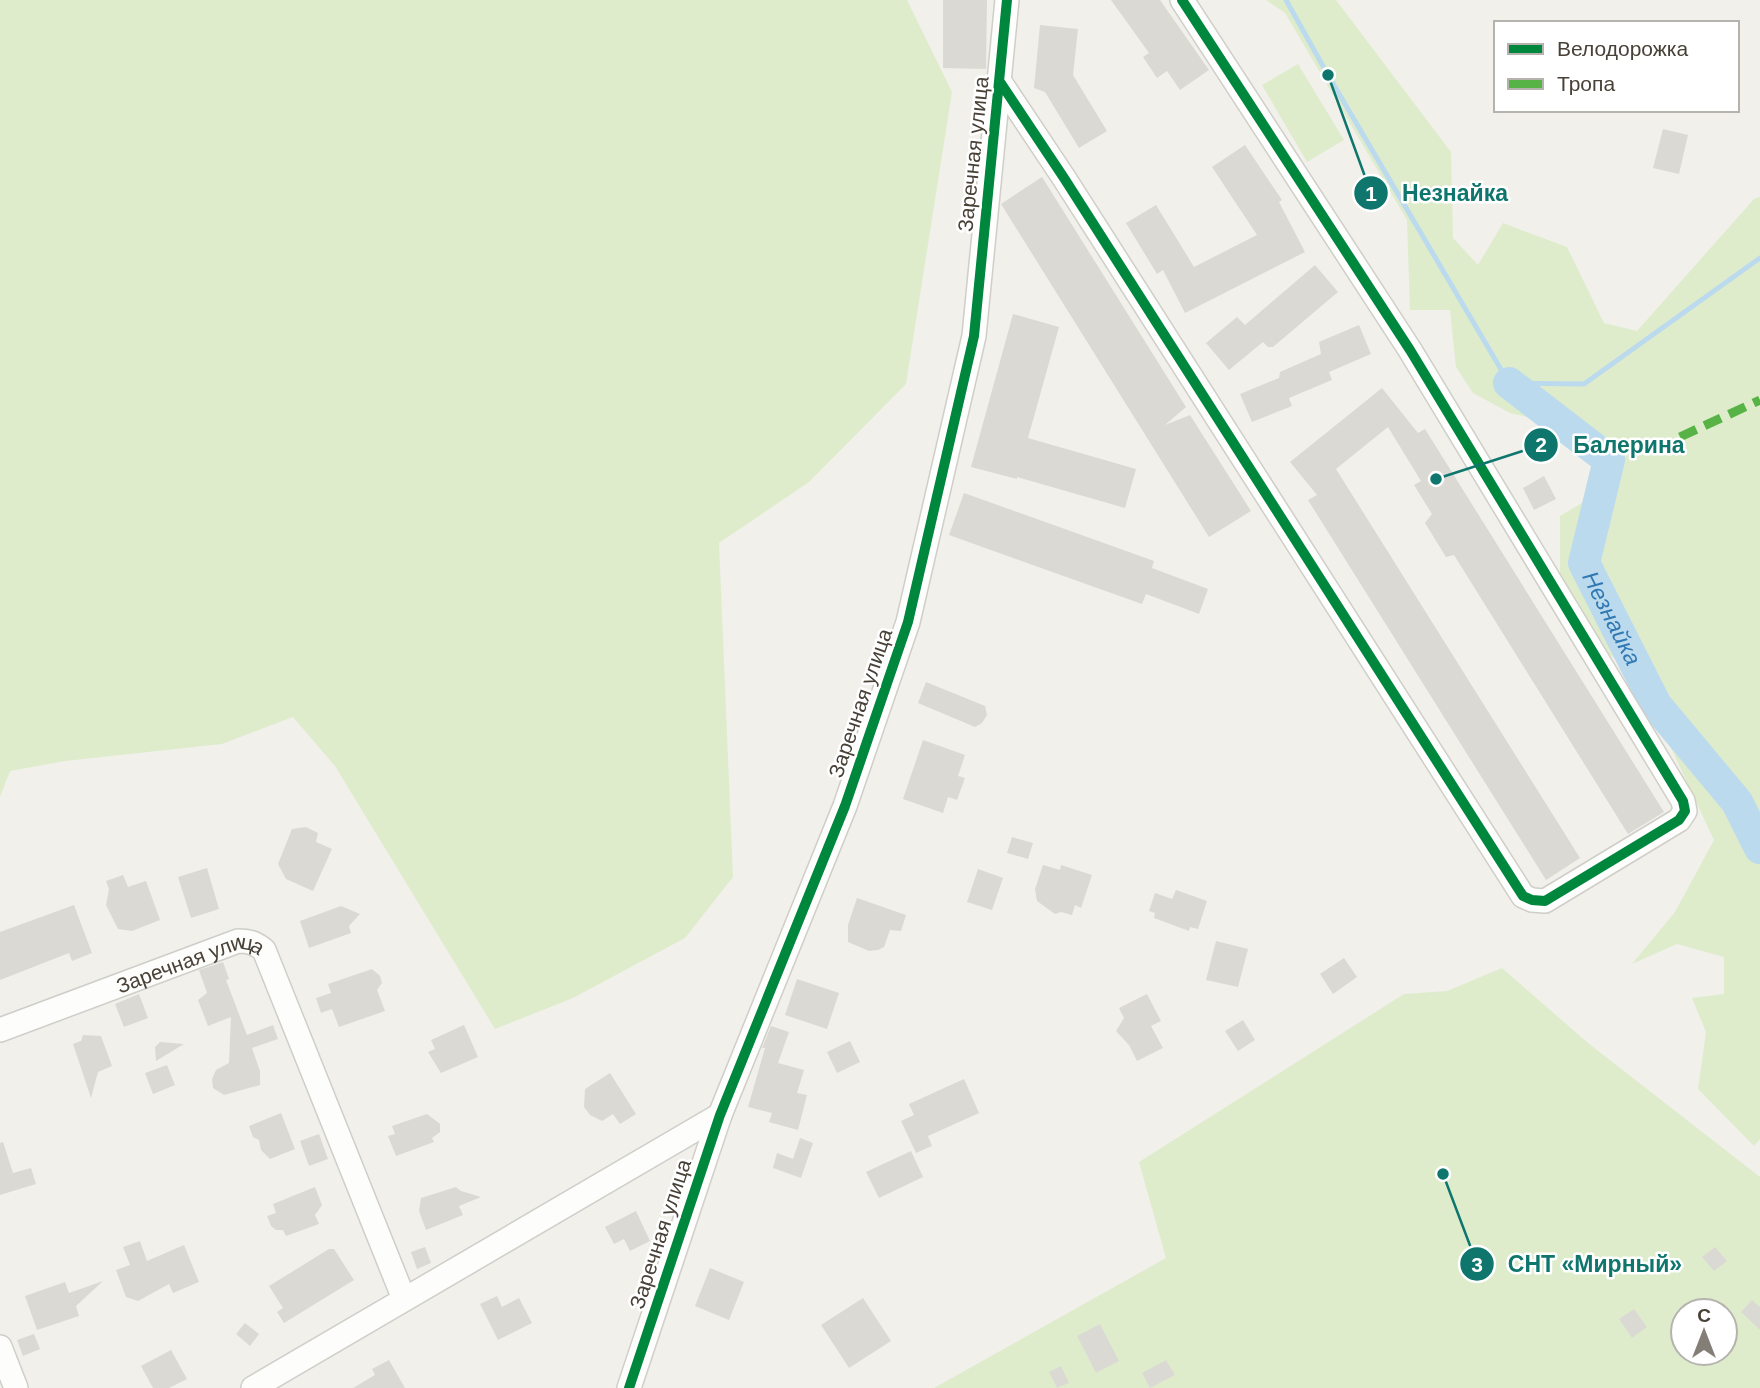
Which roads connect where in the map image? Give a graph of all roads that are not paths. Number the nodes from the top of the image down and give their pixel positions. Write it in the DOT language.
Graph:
graph roads {
  1 [pos="1007,0"];
  2 [pos="1182,0"];
  3 [pos="1000,82"];
  4 [pos="0,1030"];
  5 [pos="720,1115"];
  6 [pos="404,1299"];
  7 [pos="0,1347"];
  8 [pos="16,1388"];
  9 [pos="253,1388"];
  10 [pos="629,1388"];
  1 -- 3 [label="street, Заречная улица"];
  2 -- 3 [label="street"];
  3 -- 5 [label="street, Заречная улица"];
  4 -- 6 [label="street, Заречная улица"];
  5 -- 6 [label="street, Заречная улица"];
  5 -- 10 [label="street, Заречная улица"];
  6 -- 9 [label="street, Заречная улица"];
  7 -- 8 [label="street"];
}
